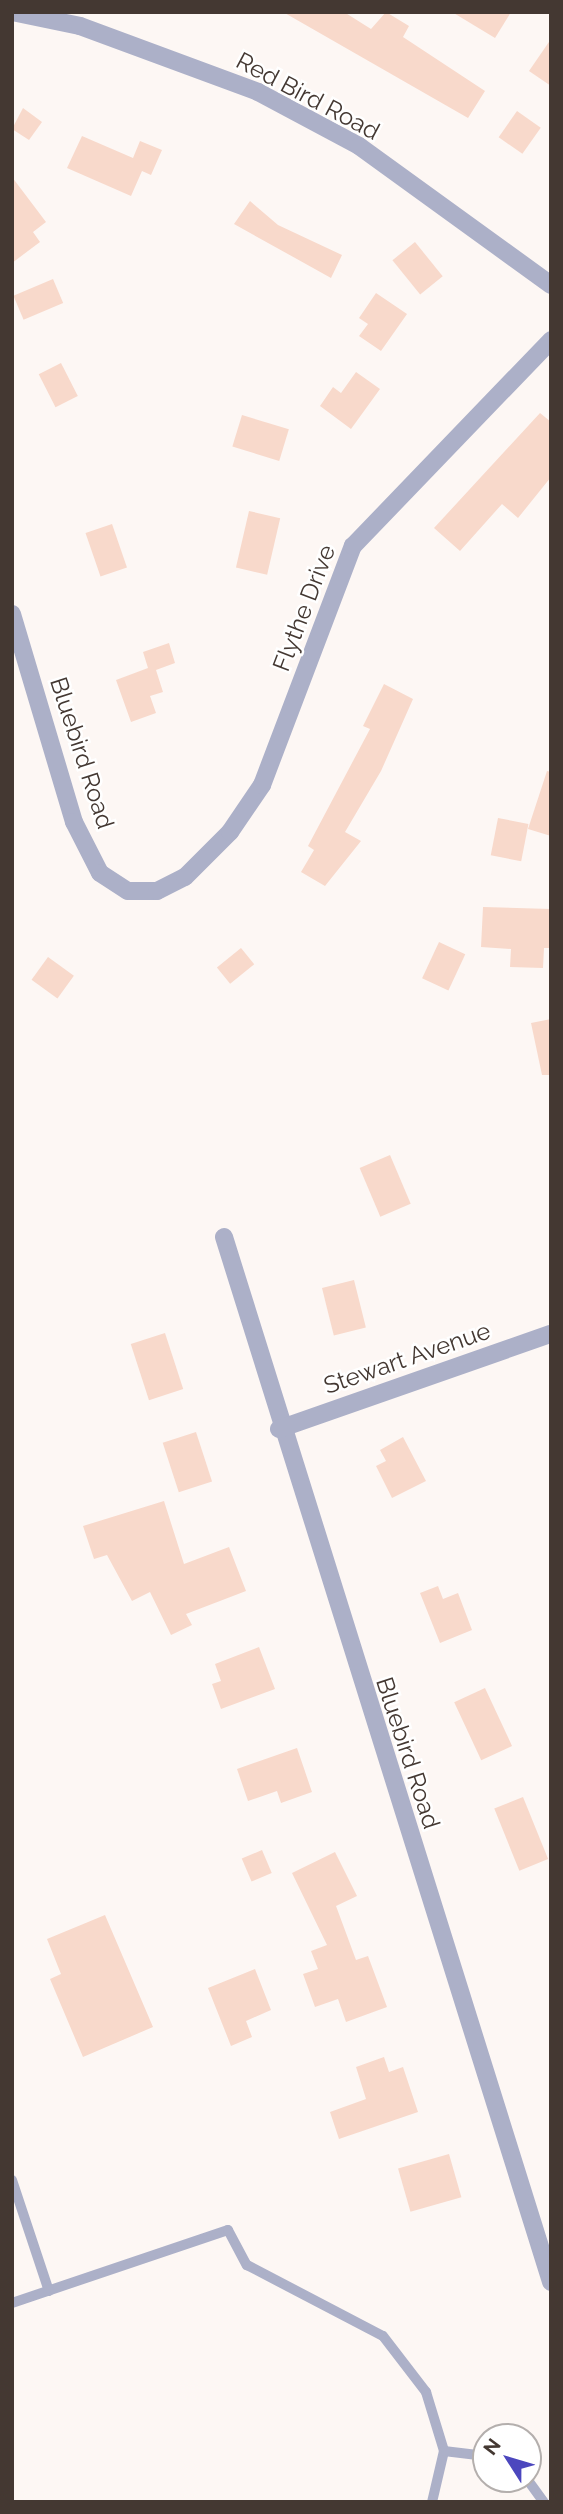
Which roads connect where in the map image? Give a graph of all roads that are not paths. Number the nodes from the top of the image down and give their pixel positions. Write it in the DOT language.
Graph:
graph roads {
  1 [pos="12,12"];
  2 [pos="551,285"];
  3 [pos="551,340"];
  4 [pos="12,614"];
  5 [pos="128,891"];
  6 [pos="225,1237"];
  7 [pos="551,1334"];
  8 [pos="279,1429"];
  9 [pos="12,2180"];
  10 [pos="551,2282"];
  11 [pos="49,2291"];
  12 [pos="12,2304"];
  13 [pos="444,2451"];
  14 [pos="472,2454"];
  15 [pos="432,2502"];
  1 -- 2 [label="street, Red Bird Road"];
  3 -- 5 [label="street, Flythe Drive"];
  4 -- 5 [label="street, Bluebird Road"];
  6 -- 8 [label="street, Bluebird Road"];
  7 -- 8 [label="street, Stewart Avenue"];
  8 -- 10 [label="street, Bluebird Road"];
  9 -- 11 [label="lane"];
  11 -- 12 [label="lane"];
  11 -- 13 [label="lane"];
  13 -- 14 [label="lane"];
  13 -- 15 [label="lane"];
}
